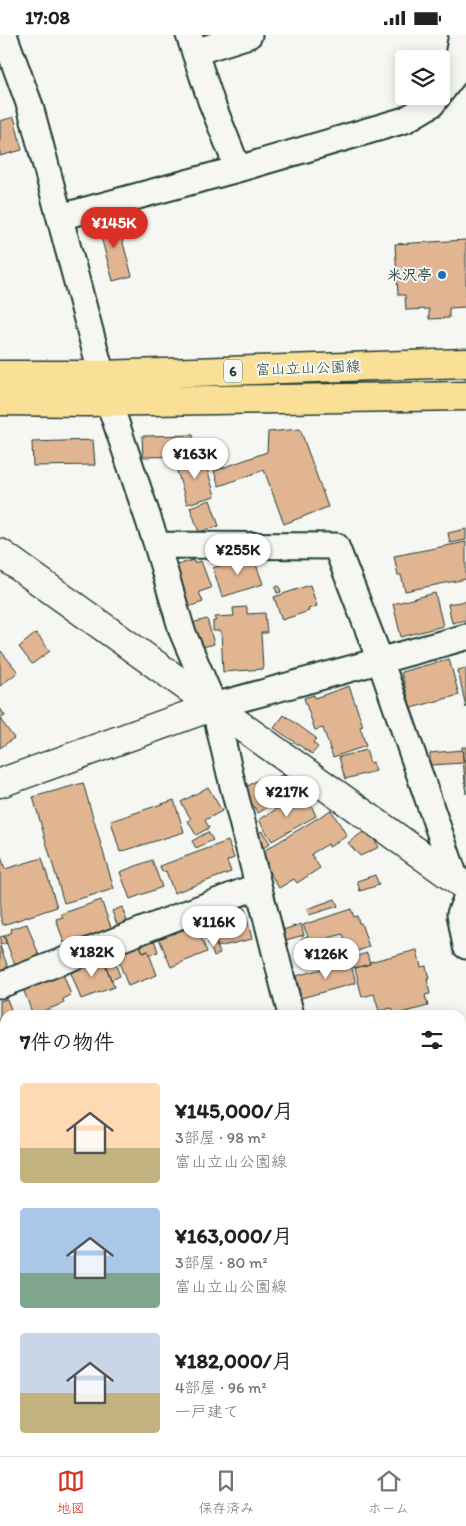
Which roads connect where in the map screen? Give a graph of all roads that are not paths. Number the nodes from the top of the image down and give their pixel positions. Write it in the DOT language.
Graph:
graph roads {
  1 [pos="4,35"];
  2 [pos="249,35"];
  3 [pos="462,35"];
  4 [pos="192,44"];
  5 [pos="450,80"];
  6 [pos="430,105"];
  7 [pos="238,169"];
  8 [pos="60,217"];
  9 [pos="466,363"];
  10 [pos="0,375"];
  11 [pos="101,375"];
  12 [pos="466,396"];
  13 [pos="0,401"];
  14 [pos="109,402"];
  15 [pos="157,545"];
  16 [pos="0,553"];
  17 [pos="466,637"];
  18 [pos="380,660"];
  19 [pos="214,706"];
  20 [pos="0,783"];
  21 [pos="258,886"];
  22 [pos="463,889"];
  23 [pos="466,946"];
  24 [pos="0,985"];
  25 [pos="289,1010"];
  1 -- 8 [label="street"];
  2 -- 4 [label="street"];
  3 -- 5 [label="street"];
  4 -- 7 [label="street"];
  6 -- 7 [label="street"];
  7 -- 8 [label="street"];
  8 -- 11 [label="street"];
  9 -- 11 [label="main road, 富山立山公園線 / 6"];
  10 -- 11 [label="main road, 富山立山公園線 / 6"];
  11 -- 14 [label="street"];
  12 -- 14 [label="main road, 富山立山公園線 / 6"];
  13 -- 14 [label="main road, 富山立山公園線 / 6"];
  14 -- 15 [label="street"];
  15 -- 18 [label="street"];
  15 -- 19 [label="street"];
  16 -- 19 [label="street"];
  17 -- 18 [label="street"];
  18 -- 19 [label="street"];
  18 -- 22 [label="street"];
  19 -- 20 [label="street"];
  19 -- 21 [label="street"];
  19 -- 22 [label="street"];
  21 -- 24 [label="street"];
  21 -- 25 [label="street"];
  22 -- 23 [label="street"];
}
